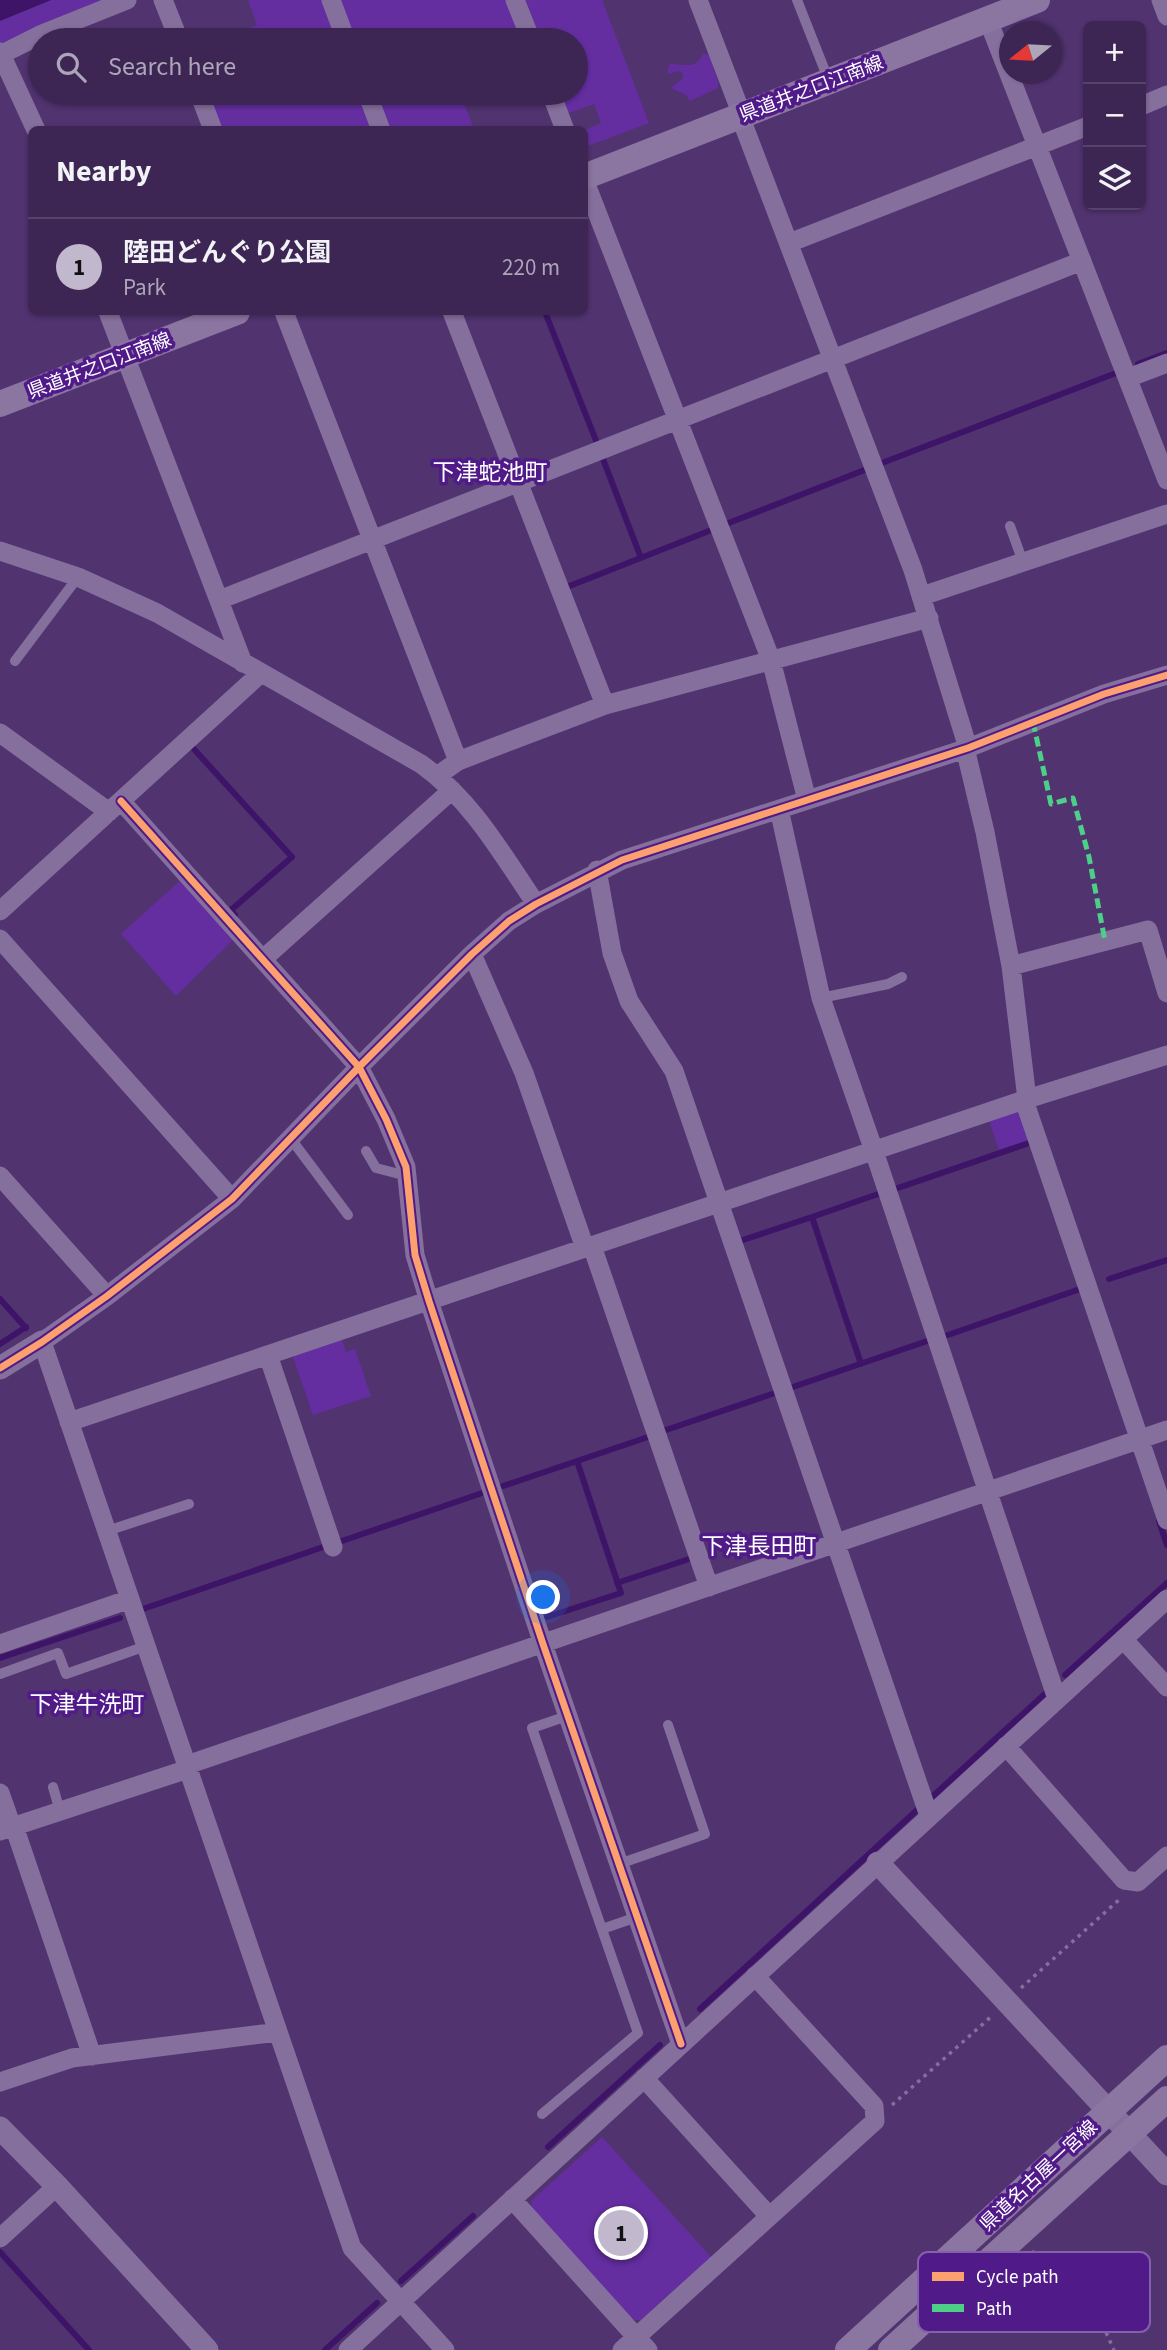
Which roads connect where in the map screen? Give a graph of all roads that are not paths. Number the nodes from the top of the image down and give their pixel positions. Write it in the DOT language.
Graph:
graph roads {
  1 [pos="127,0"];
  2 [pos="163,0"];
  3 [pos="331,0"];
  4 [pos="515,0"];
  5 [pos="698,0"];
  6 [pos="797,0"];
  7 [pos="1037,0"];
  8 [pos="1161,0"];
  9 [pos="1167,16"];
  10 [pos="988,20"];
  11 [pos="57,28"];
  12 [pos="174,28"];
  13 [pos="342,28"];
  14 [pos="526,28"];
  15 [pos="28,41"];
  16 [pos="1,54"];
  17 [pos="829,81"];
  18 [pos="1167,96"];
  19 [pos="1146,104"];
  20 [pos="204,105"];
  21 [pos="372,105"];
  22 [pos="556,105"];
  23 [pos="741,116"];
  24 [pos="34,126"];
  25 [pos="212,126"];
  26 [pos="380,126"];
  27 [pos="563,126"];
  28 [pos="1083,128"];
  29 [pos="1037,146"];
  30 [pos="588,176"];
  31 [pos="588,188"];
  32 [pos="789,243"];
  33 [pos="1082,261"];
  34 [pos="109,315"];
  35 [pos="229,315"];
  36 [pos="285,315"];
  37 [pos="453,315"];
  38 [pos="125,355"];
  39 [pos="832,359"];
  40 [pos="1167,363"];
  41 [pos="1128,378"];
  42 [pos="0,404"];
  43 [pos="678,420"];
  44 [pos="1167,480"];
  45 [pos="518,483"];
  46 [pos="1167,514"];
  47 [pos="1010,526"];
  48 [pos="372,540"];
  49 [pos="0,551"];
  50 [pos="1023,562"];
  51 [pos="78,577"];
  52 [pos="922,596"];
  53 [pos="219,600"];
  54 [pos="929,618"];
  55 [pos="771,660"];
  56 [pos="15,661"];
  57 [pos="243,663"];
  58 [pos="261,673"];
  59 [pos="1167,675"];
  60 [pos="605,705"];
  61 [pos="0,733"];
  62 [pos="967,748"];
  63 [pos="458,761"];
  64 [pos="437,775"];
  65 [pos="452,790"];
  66 [pos="807,800"];
  67 [pos="115,806"];
  68 [pos="779,809"];
  69 [pos="597,870"];
  70 [pos="536,904"];
  71 [pos="0,911"];
  72 [pos="0,939"];
  73 [pos="472,954"];
  74 [pos="262,959"];
  75 [pos="1011,966"];
  76 [pos="902,977"];
  77 [pos="1167,993"];
  78 [pos="821,998"];
  79 [pos="1167,1055"];
  80 [pos="359,1067"];
  81 [pos="1026,1100"];
  82 [pos="291,1139"];
  83 [pos="366,1151"];
  84 [pos="874,1151"];
  85 [pos="0,1176"];
  86 [pos="407,1176"];
  87 [pos="232,1199"];
  88 [pos="719,1203"];
  89 [pos="348,1215"];
  90 [pos="588,1247"];
  91 [pos="107,1296"];
  92 [pos="429,1301"];
  93 [pos="42,1342"];
  94 [pos="268,1355"];
  95 [pos="0,1368"];
  96 [pos="69,1422"];
  97 [pos="1167,1430"];
  98 [pos="1139,1440"];
  99 [pos="988,1491"];
  100 [pos="189,1504"];
  101 [pos="1167,1520"];
  102 [pos="107,1531"];
  103 [pos="836,1543"];
  104 [pos="333,1547"];
  105 [pos="709,1587"];
  106 [pos="130,1599"];
  107 [pos="1167,1599"];
  108 [pos="1123,1639"];
  109 [pos="543,1643"];
  110 [pos="0,1644"];
  111 [pos="146,1646"];
  112 [pos="0,1674"];
  113 [pos="1167,1687"];
  114 [pos="1057,1699"];
  115 [pos="567,1716"];
  116 [pos="668,1724"];
  117 [pos="1006,1746"];
  118 [pos="188,1767"];
  119 [pos="52,1787"];
  120 [pos="0,1793"];
  121 [pos="61,1811"];
  122 [pos="929,1816"];
  123 [pos="8,1828"];
  124 [pos="1167,1856"];
  125 [pos="878,1863"];
  126 [pos="619,1864"];
  127 [pos="637,1917"];
  128 [pos="602,1929"];
  129 [pos="755,1976"];
  130 [pos="278,2032"];
  131 [pos="681,2044"];
  132 [pos="92,2056"];
  133 [pos="1167,2058"];
  134 [pos="644,2078"];
  135 [pos="0,2082"];
  136 [pos="1167,2099"];
  137 [pos="1108,2111"];
  138 [pos="542,2114"];
  139 [pos="0,2128"];
  140 [pos="1129,2133"];
  141 [pos="1167,2174"];
  142 [pos="57,2186"];
  143 [pos="512,2199"];
  144 [pos="769,2216"];
  145 [pos="0,2238"];
  146 [pos="955,2252"];
  147 [pos="998,2252"];
  148 [pos="918,2286"];
  149 [pos="401,2301"];
  150 [pos="918,2325"];
  151 [pos="635,2346"];
  152 [pos="207,2350"];
  153 [pos="348,2350"];
  154 [pos="445,2350"];
  155 [pos="848,2350"];
  156 [pos="891,2350"];
  1 -- 11 [label="street"];
  2 -- 12 [label="street"];
  3 -- 13 [label="street"];
  4 -- 14 [label="street"];
  5 -- 23 [label="street"];
  6 -- 17 [label="lane"];
  7 -- 10 [label="main road, 県道井之口江南線"];
  8 -- 9 [label="street"];
  10 -- 17 [label="main road, 県道井之口江南線"];
  10 -- 29 [label="street"];
  15 -- 16 [label="street"];
  16 -- 24 [label="street"];
  17 -- 23 [label="main road, 県道井之口江南線"];
  18 -- 19 [label="street"];
  20 -- 25 [label="street"];
  21 -- 26 [label="street"];
  22 -- 27 [label="street"];
  23 -- 30 [label="main road, 県道井之口江南線"];
  23 -- 32 [label="street"];
  28 -- 29 [label="street"];
  29 -- 32 [label="street"];
  29 -- 33 [label="street"];
  31 -- 43 [label="street"];
  32 -- 39 [label="street"];
  33 -- 39 [label="street"];
  33 -- 41 [label="street"];
  34 -- 38 [label="street"];
  35 -- 38 [label="main road, 県道井之口江南線"];
  36 -- 48 [label="street"];
  37 -- 45 [label="street"];
  38 -- 42 [label="main road, 県道井之口江南線"];
  38 -- 53 [label="street"];
  39 -- 43 [label="street"];
  39 -- 52 [label="street"];
  40 -- 41 [label="street"];
  41 -- 44 [label="street"];
  43 -- 45 [label="street"];
  43 -- 55 [label="street"];
  45 -- 48 [label="street"];
  45 -- 60 [label="street"];
  46 -- 50 [label="street"];
  47 -- 50 [label="lane"];
  48 -- 53 [label="street"];
  48 -- 63 [label="street"];
  49 -- 51 [label="street"];
  50 -- 52 [label="street"];
  51 -- 56 [label="lane"];
  51 -- 57 [label="street"];
  52 -- 54 [label="street"];
  53 -- 57 [label="street"];
  54 -- 55 [label="street"];
  54 -- 62 [label="street"];
  55 -- 60 [label="street"];
  55 -- 66 [label="street"];
  57 -- 58 [label="street"];
  58 -- 64 [label="street"];
  58 -- 67 [label="street"];
  59 -- 62 [label="street"];
  60 -- 63 [label="street"];
  61 -- 67 [label="street"];
  62 -- 66 [label="street"];
  62 -- 75 [label="street"];
  63 -- 64 [label="street"];
  64 -- 65 [label="street"];
  65 -- 70 [label="street"];
  65 -- 74 [label="street"];
  66 -- 68 [label="street"];
  67 -- 71 [label="street"];
  67 -- 74 [label="street"];
  68 -- 69 [label="street"];
  68 -- 78 [label="street"];
  69 -- 70 [label="street"];
  69 -- 88 [label="street"];
  70 -- 73 [label="street"];
  72 -- 87 [label="street"];
  73 -- 80 [label="street"];
  73 -- 90 [label="street"];
  74 -- 80 [label="street"];
  75 -- 77 [label="street"];
  75 -- 81 [label="street"];
  76 -- 78 [label="lane"];
  78 -- 84 [label="street"];
  79 -- 81 [label="street"];
  80 -- 82 [label="street"];
  80 -- 86 [label="street"];
  81 -- 84 [label="street"];
  81 -- 98 [label="street"];
  82 -- 87 [label="street"];
  82 -- 89 [label="lane"];
  83 -- 86 [label="lane"];
  84 -- 88 [label="street"];
  84 -- 99 [label="street"];
  85 -- 91 [label="street"];
  86 -- 92 [label="street"];
  87 -- 91 [label="street"];
  88 -- 90 [label="street"];
  88 -- 103 [label="street"];
  90 -- 92 [label="street"];
  90 -- 105 [label="street"];
  91 -- 93 [label="street"];
  92 -- 94 [label="street"];
  92 -- 109 [label="street"];
  93 -- 95 [label="street"];
  93 -- 96 [label="street"];
  94 -- 96 [label="street"];
  94 -- 104 [label="street"];
  96 -- 102 [label="street"];
  97 -- 98 [label="street"];
  98 -- 99 [label="street"];
  98 -- 101 [label="street"];
  99 -- 103 [label="street"];
  99 -- 114 [label="street"];
  100 -- 102 [label="lane"];
  102 -- 106 [label="street"];
  103 -- 105 [label="street"];
  103 -- 122 [label="street"];
  105 -- 109 [label="street"];
  106 -- 110 [label="street"];
  106 -- 111 [label="street"];
  107 -- 108 [label="street"];
  108 -- 113 [label="street"];
  108 -- 114 [label="street"];
  109 -- 115 [label="street"];
  109 -- 118 [label="street"];
  111 -- 112 [label="lane"];
  111 -- 118 [label="street"];
  114 -- 117 [label="street"];
  115 -- 126 [label="street"];
  115 -- 128 [label="lane"];
  116 -- 126 [label="lane"];
  117 -- 122 [label="street"];
  117 -- 124 [label="street"];
  118 -- 121 [label="street"];
  118 -- 130 [label="street"];
  119 -- 121 [label="lane"];
  120 -- 123 [label="street"];
  121 -- 123 [label="street"];
  122 -- 125 [label="street"];
  123 -- 132 [label="street"];
  125 -- 129 [label="street"];
  125 -- 137 [label="street"];
  126 -- 127 [label="street"];
  127 -- 128 [label="lane"];
  127 -- 131 [label="street"];
  128 -- 138 [label="lane"];
  129 -- 131 [label="street"];
  129 -- 144 [label="street"];
  130 -- 132 [label="street"];
  130 -- 149 [label="street"];
  131 -- 134 [label="street"];
  132 -- 135 [label="street"];
  133 -- 137 [label="main road, 県道名古屋一宮線"];
  134 -- 143 [label="street"];
  134 -- 144 [label="street"];
  136 -- 140 [label="main road, 県道名古屋一宮線"];
  137 -- 140 [label="street"];
  137 -- 146 [label="main road, 県道名古屋一宮線"];
  139 -- 142 [label="street"];
  140 -- 141 [label="street"];
  140 -- 147 [label="main road, 県道名古屋一宮線"];
  142 -- 145 [label="street"];
  142 -- 152 [label="street"];
  143 -- 149 [label="street"];
  143 -- 151 [label="street"];
  144 -- 151 [label="street"];
  148 -- 155 [label="main road, 県道名古屋一宮線"];
  149 -- 153 [label="street"];
  149 -- 154 [label="street"];
  150 -- 156 [label="main road, 県道名古屋一宮線"];
}
